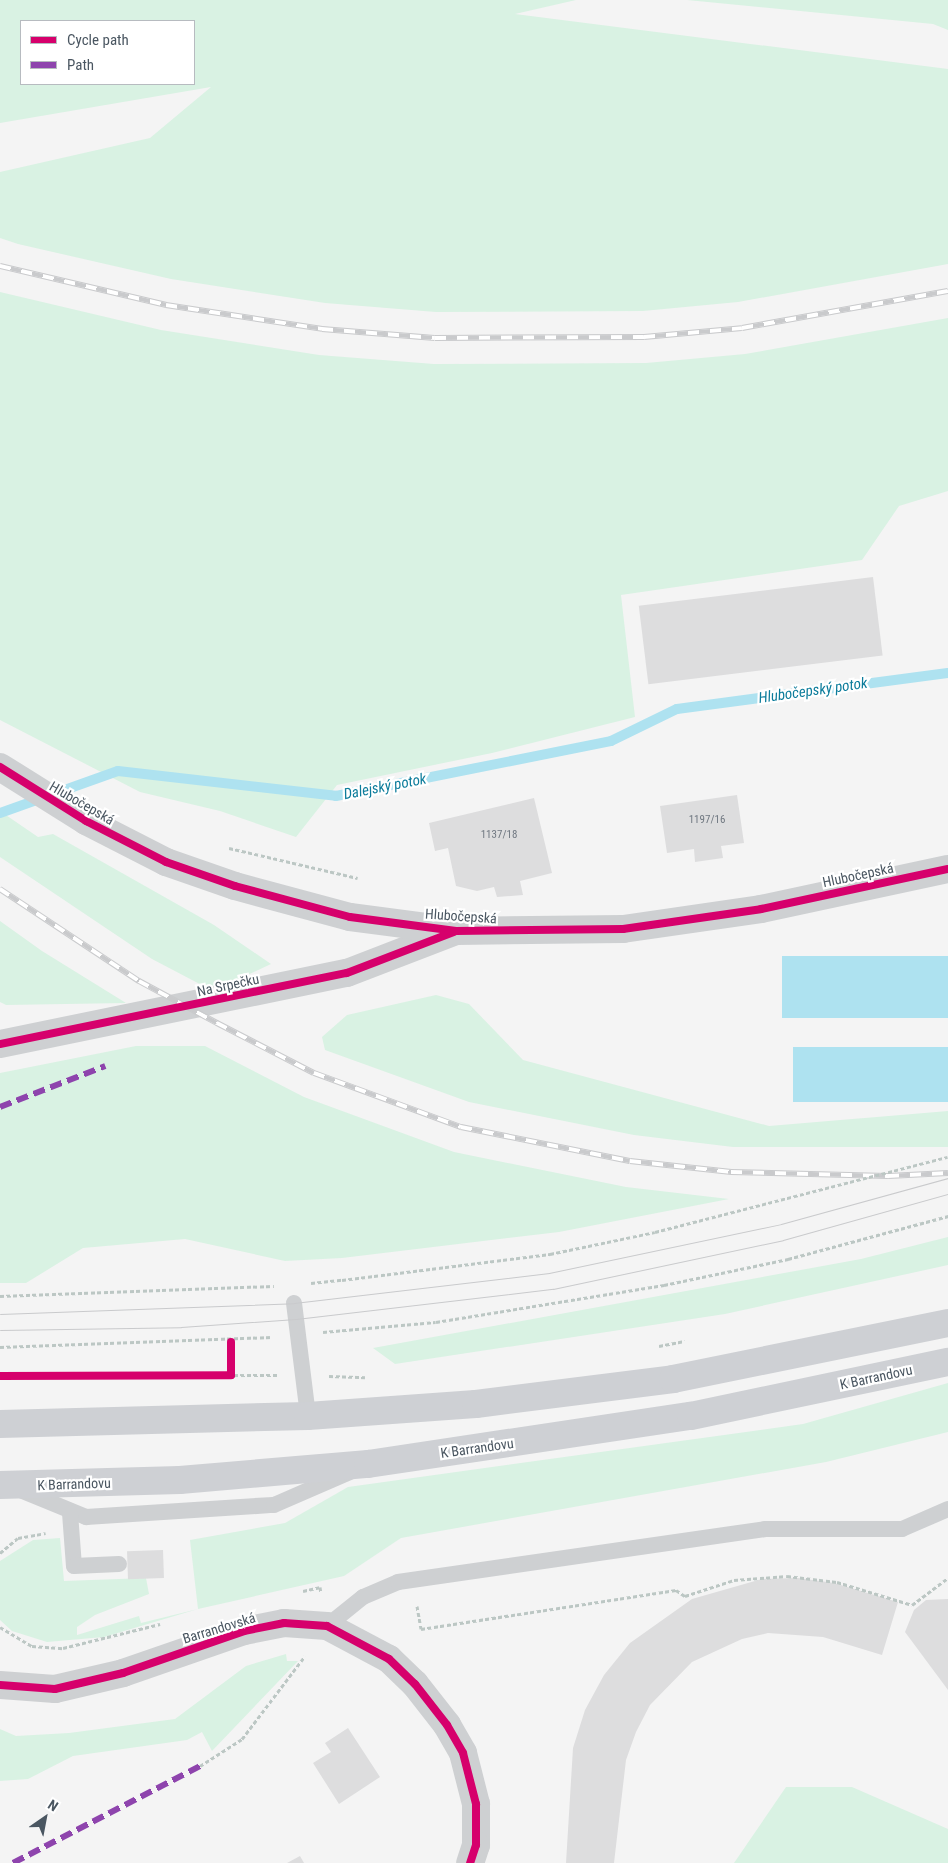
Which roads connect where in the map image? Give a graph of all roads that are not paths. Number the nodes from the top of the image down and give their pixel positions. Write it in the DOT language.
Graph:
graph roads {
  1 [pos="0,767"];
  2 [pos="948,869"];
  3 [pos="456,931"];
  4 [pos="0,1044"];
  5 [pos="294,1303"];
  6 [pos="948,1323"];
  7 [pos="948,1362"];
  8 [pos="308,1416"];
  9 [pos="3,1426"];
  10 [pos="368,1464"];
  11 [pos="3,1486"];
  12 [pos="948,1509"];
  13 [pos="70,1513"];
  14 [pos="119,1564"];
  15 [pos="327,1626"];
  16 [pos="0,1664"];
  17 [pos="0,1685"];
  18 [pos="70,1686"];
  19 [pos="470,1863"];
  1 -- 3 [label="street, Hlubočepská"];
  2 -- 3 [label="street, Hlubočepská"];
  3 -- 4 [label="street, Na Srpečku"];
  5 -- 8 [label="lane"];
  6 -- 8 [label="main road"];
  7 -- 10 [label="main road, K Barrandovu"];
  8 -- 9 [label="main road"];
  10 -- 11 [label="main road, K Barrandovu"];
  10 -- 13 [label="lane"];
  11 -- 13 [label="lane"];
  12 -- 15 [label="lane"];
  13 -- 14 [label="lane"];
  15 -- 18 [label="street, Barrandovská"];
  15 -- 19 [label="street, Barrandovská"];
  16 -- 18 [label="street, Barrandovská"];
  17 -- 18 [label="street, Barrandovská"];
}
